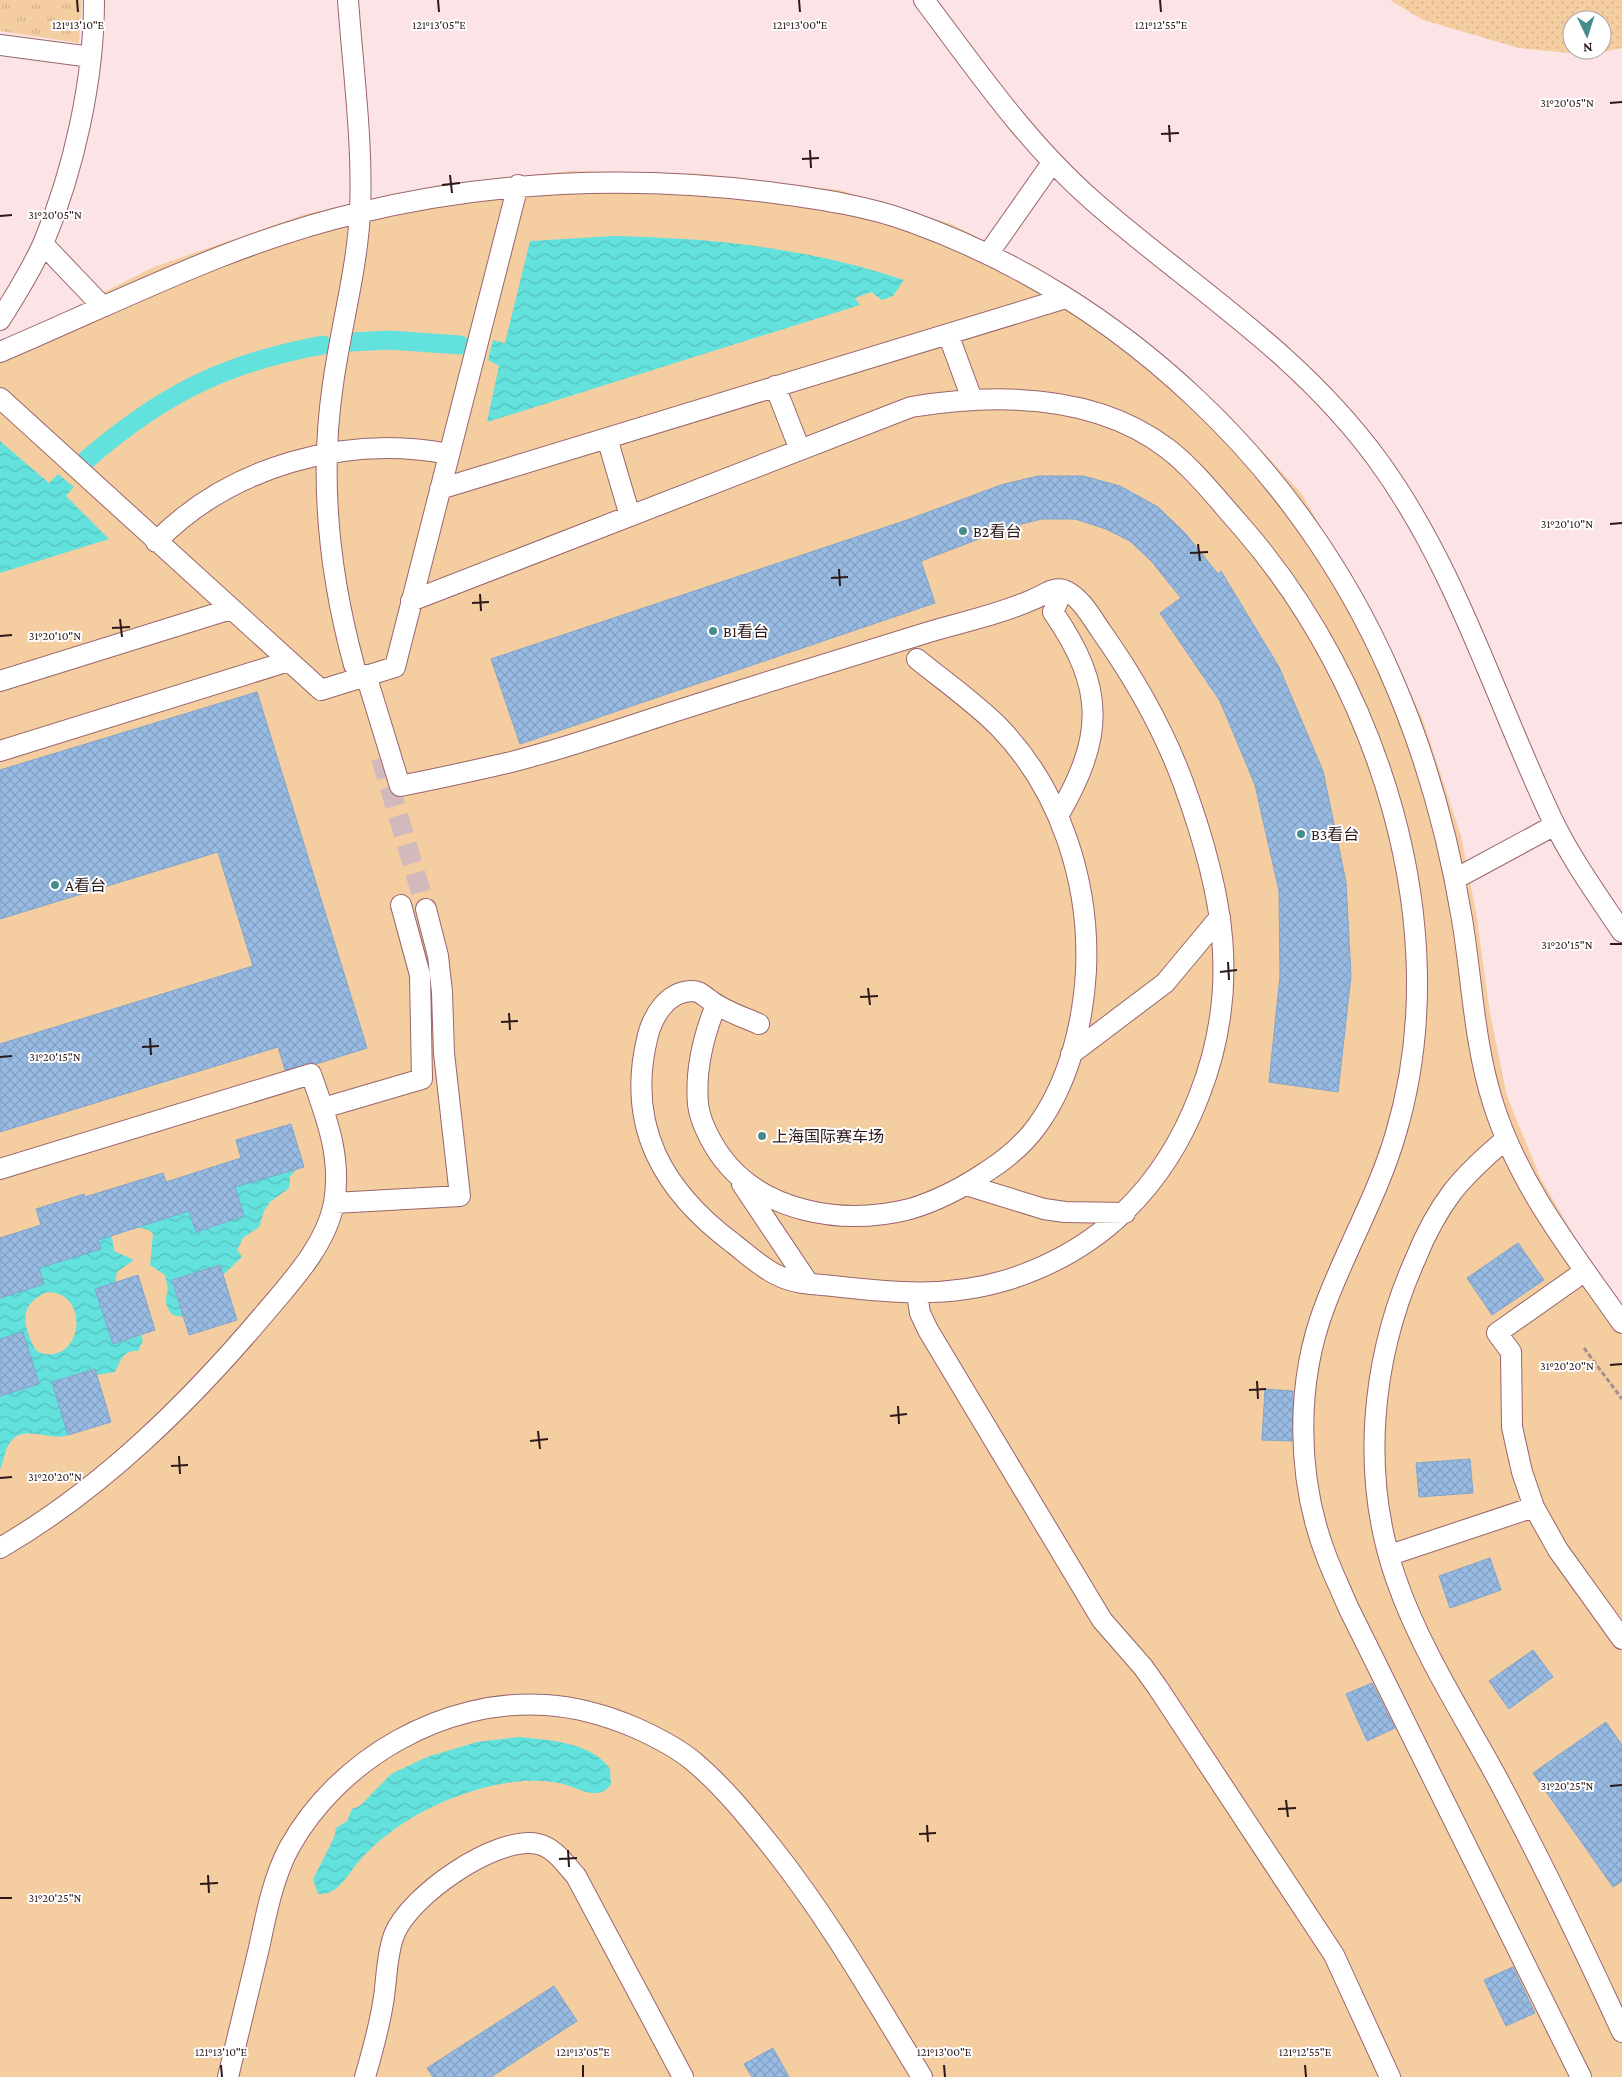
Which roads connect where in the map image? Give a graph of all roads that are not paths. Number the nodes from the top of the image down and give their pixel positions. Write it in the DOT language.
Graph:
graph roads {
  1 [pos="94,0"];
  2 [pos="348,0"];
  3 [pos="924,0"];
  4 [pos="0,45"];
  5 [pos="91,57"];
  6 [pos="1052,163"];
  7 [pos="518,185"];
  8 [pos="360,212"];
  9 [pos="43,244"];
  10 [pos="988,254"];
  11 [pos="1066,298"];
  12 [pos="103,307"];
  13 [pos="0,320"];
  14 [pos="948,334"];
  15 [pos="0,352"];
  16 [pos="775,386"];
  17 [pos="0,398"];
  18 [pos="972,399"];
  19 [pos="607,438"];
  20 [pos="800,450"];
  21 [pos="449,454"];
  22 [pos="327,455"];
  23 [pos="440,489"];
  24 [pos="630,516"];
  25 [pos="156,542"];
  26 [pos="1063,590"];
  27 [pos="412,600"];
  28 [pos="231,609"];
  29 [pos="917,659"];
  30 [pos="289,661"];
  31 [pos="360,670"];
  32 [pos="0,681"];
  33 [pos="0,751"];
  34 [pos="1058,816"];
  35 [pos="1554,825"];
  36 [pos="1455,879"];
  37 [pos="401,905"];
  38 [pos="426,909"];
  39 [pos="1220,918"];
  40 [pos="1622,932"];
  41 [pos="716,1006"];
  42 [pos="759,1024"];
  43 [pos="1071,1054"];
  44 [pos="323,1108"];
  45 [pos="1506,1139"];
  46 [pos="0,1169"];
  47 [pos="736,1176"];
  48 [pos="966,1186"];
  49 [pos="334,1203"];
  50 [pos="1125,1213"];
  51 [pos="1585,1271"];
  52 [pos="810,1284"];
  53 [pos="917,1294"];
  54 [pos="1622,1323"];
  55 [pos="1534,1507"];
  56 [pos="0,1548"];
  57 [pos="1390,1555"];
  58 [pos="1622,1639"];
  59 [pos="1622,2032"];
  60 [pos="228,2077"];
  61 [pos="365,2077"];
  62 [pos="683,2077"];
  63 [pos="922,2077"];
  64 [pos="1390,2077"];
  65 [pos="1581,2077"];
  1 -- 5 [label="street"];
  2 -- 8 [label="street"];
  3 -- 6 [label="street"];
  4 -- 5 [label="street"];
  5 -- 9 [label="street"];
  6 -- 10 [label="street"];
  6 -- 35 [label="street"];
  7 -- 8 [label="street"];
  7 -- 10 [label="street"];
  7 -- 21 [label="street"];
  8 -- 12 [label="street"];
  8 -- 22 [label="street"];
  9 -- 12 [label="street"];
  9 -- 13 [label="street"];
  10 -- 11 [label="street"];
  11 -- 14 [label="street"];
  11 -- 36 [label="street"];
  12 -- 15 [label="street"];
  14 -- 16 [label="street"];
  14 -- 18 [label="street"];
  16 -- 19 [label="street"];
  16 -- 20 [label="street"];
  17 -- 25 [label="street"];
  18 -- 20 [label="street"];
  18 -- 65 [label="street"];
  19 -- 23 [label="street"];
  19 -- 24 [label="street"];
  20 -- 24 [label="street"];
  21 -- 22 [label="street"];
  21 -- 23 [label="street"];
  22 -- 25 [label="street"];
  22 -- 31 [label="street"];
  23 -- 27 [label="street"];
  24 -- 27 [label="street"];
  25 -- 28 [label="street"];
  26 -- 31 [label="street"];
  26 -- 34 [label="street"];
  26 -- 39 [label="street"];
  27 -- 31 [label="street"];
  28 -- 30 [label="street"];
  28 -- 32 [label="street"];
  29 -- 34 [label="street"];
  30 -- 31 [label="street"];
  30 -- 33 [label="street"];
  34 -- 43 [label="street"];
  35 -- 36 [label="street"];
  35 -- 40 [label="street"];
  36 -- 45 [label="street"];
  37 -- 44 [label="street"];
  38 -- 49 [label="street"];
  39 -- 43 [label="street"];
  39 -- 50 [label="street"];
  41 -- 42 [label="street"];
  41 -- 47 [label="street"];
  41 -- 52 [label="street"];
  43 -- 48 [label="street"];
  44 -- 46 [label="street"];
  44 -- 49 [label="street"];
  45 -- 51 [label="street"];
  45 -- 57 [label="street"];
  47 -- 48 [label="street"];
  47 -- 52 [label="street"];
  48 -- 50 [label="street"];
  49 -- 56 [label="street"];
  50 -- 53 [label="street"];
  51 -- 54 [label="street"];
  51 -- 55 [label="street"];
  52 -- 53 [label="street"];
  53 -- 64 [label="street"];
  55 -- 57 [label="street"];
  55 -- 58 [label="street"];
  57 -- 59 [label="street"];
  60 -- 63 [label="street"];
  61 -- 62 [label="street"];
}
